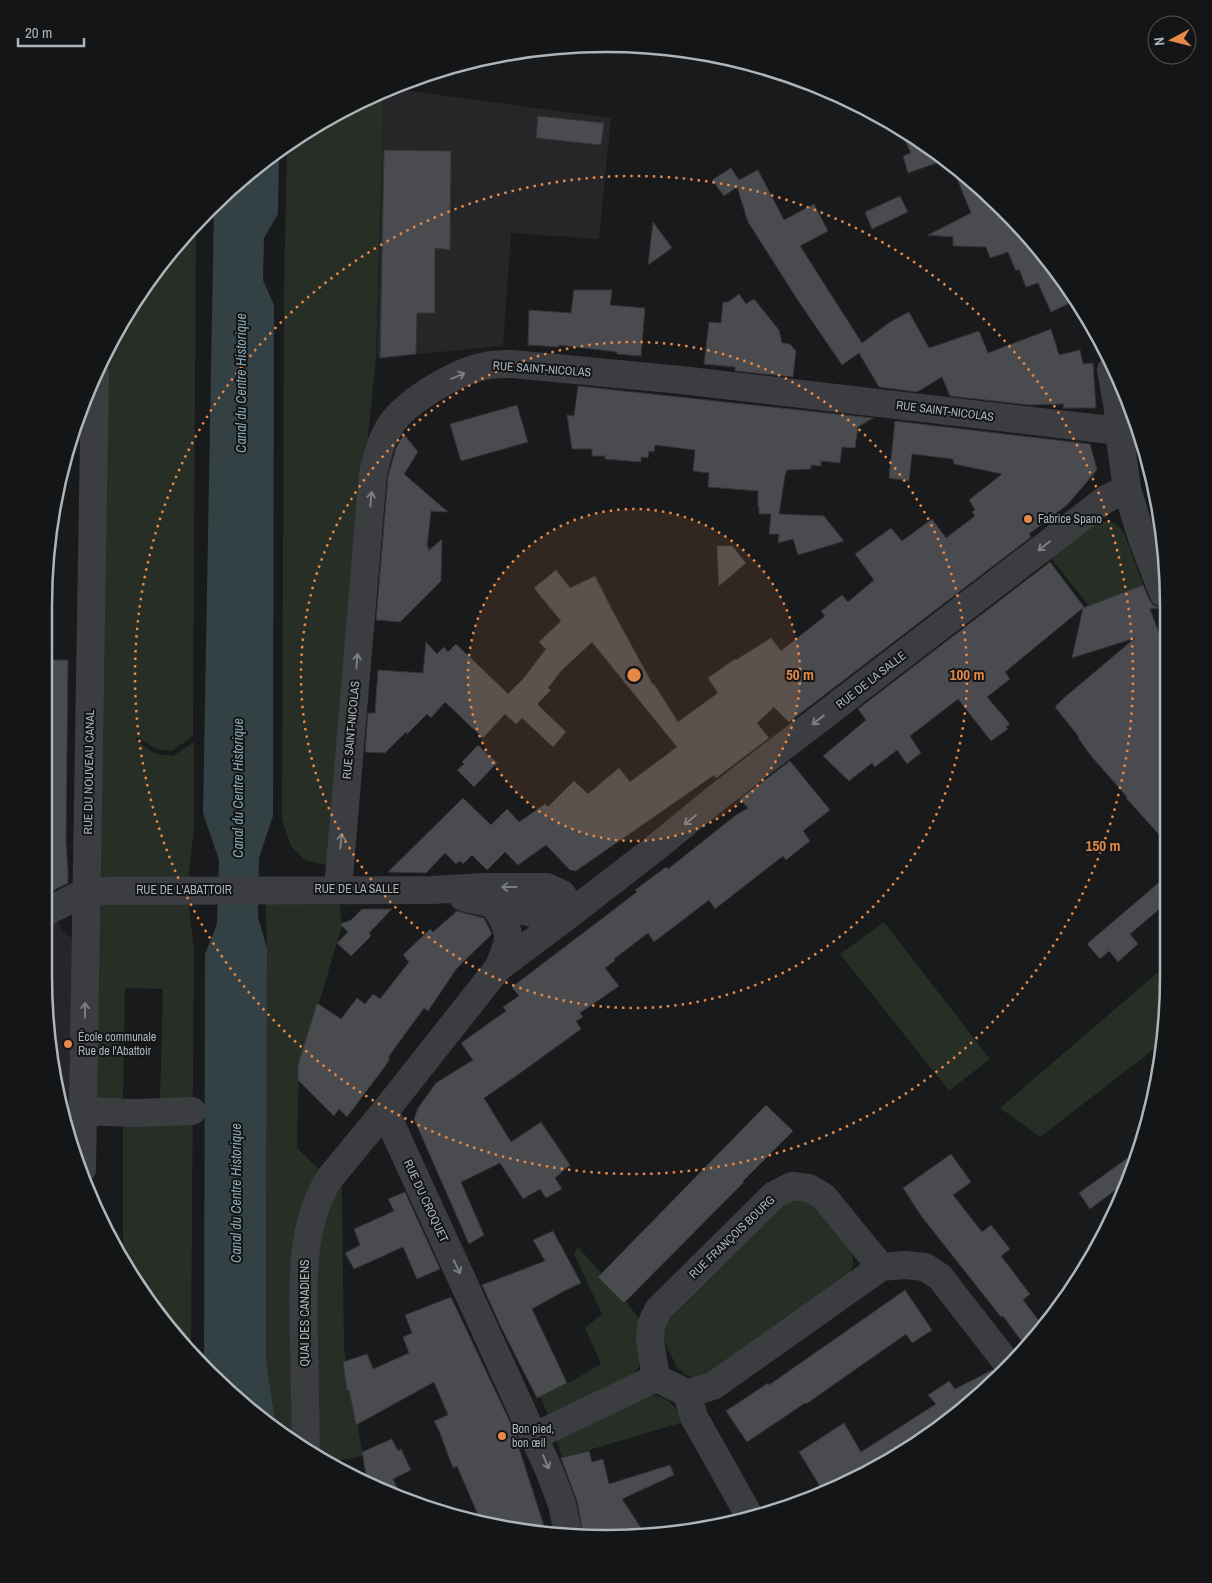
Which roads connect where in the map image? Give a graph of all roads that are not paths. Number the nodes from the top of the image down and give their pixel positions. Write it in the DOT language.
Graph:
graph roads {
  1 [pos="1116,393"];
  2 [pos="95,395"];
  3 [pos="1122,416"];
  4 [pos="1127,489"];
  5 [pos="1158,578"];
  6 [pos="618,876"];
  7 [pos="547,887"];
  8 [pos="282,889"];
  9 [pos="338,889"];
  10 [pos="432,890"];
  11 [pos="87,891"];
  12 [pos="493,904"];
  13 [pos="52,909"];
  14 [pos="562,920"];
  15 [pos="498,968"];
  16 [pos="83,1111"];
  17 [pos="192,1111"];
  18 [pos="385,1111"];
  19 [pos="82,1156"];
  20 [pos="881,1267"];
  21 [pos="1005,1360"];
  22 [pos="656,1378"];
  23 [pos="687,1393"];
  24 [pos="535,1436"];
  25 [pos="306,1442"];
  26 [pos="747,1512"];
  27 [pos="567,1529"];
  1 -- 3 [label="street"];
  2 -- 11 [label="street, RUE DU NOUVEAU CANAL"];
  3 -- 4 [label="street"];
  9 -- 3 [label="street, RUE SAINT-NICOLAS, one-way"];
  4 -- 5 [label="street"];
  4 -- 6 [label="street, RUE DE LA SALLE, one-way"];
  6 -- 7 [label="street, RUE DE LA SALLE"];
  6 -- 14 [label="street, RUE DE LA SALLE"];
  7 -- 10 [label="street, RUE DE LA SALLE, one-way"];
  7 -- 14 [label="street"];
  8 -- 9 [label="street, RUE DE LA SALLE"];
  8 -- 11 [label="street, RUE DE L'ABATTOIR"];
  9 -- 10 [label="street, RUE DE LA SALLE"];
  10 -- 12 [label="street, RUE DE LA SALLE"];
  11 -- 13 [label="street"];
  16 -- 11 [label="street, RUE DU NOUVEAU CANAL, one-way"];
  12 -- 14 [label="street, RUE DE LA SALLE"];
  12 -- 15 [label="street"];
  14 -- 15 [label="street"];
  15 -- 18 [label="street"];
  16 -- 17 [label="street"];
  16 -- 19 [label="street, RUE DU NOUVEAU CANAL"];
  18 -- 24 [label="street, RUE DU CROQUET, one-way"];
  18 -- 25 [label="street, QUAI DES CANADIENS"];
  20 -- 21 [label="street"];
  20 -- 22 [label="street, RUE FRANÇOIS BOURG"];
  20 -- 23 [label="street"];
  22 -- 23 [label="street"];
  22 -- 24 [label="street"];
  23 -- 26 [label="street"];
  24 -- 27 [label="street, RUE DU CROQUET, one-way"];
}
